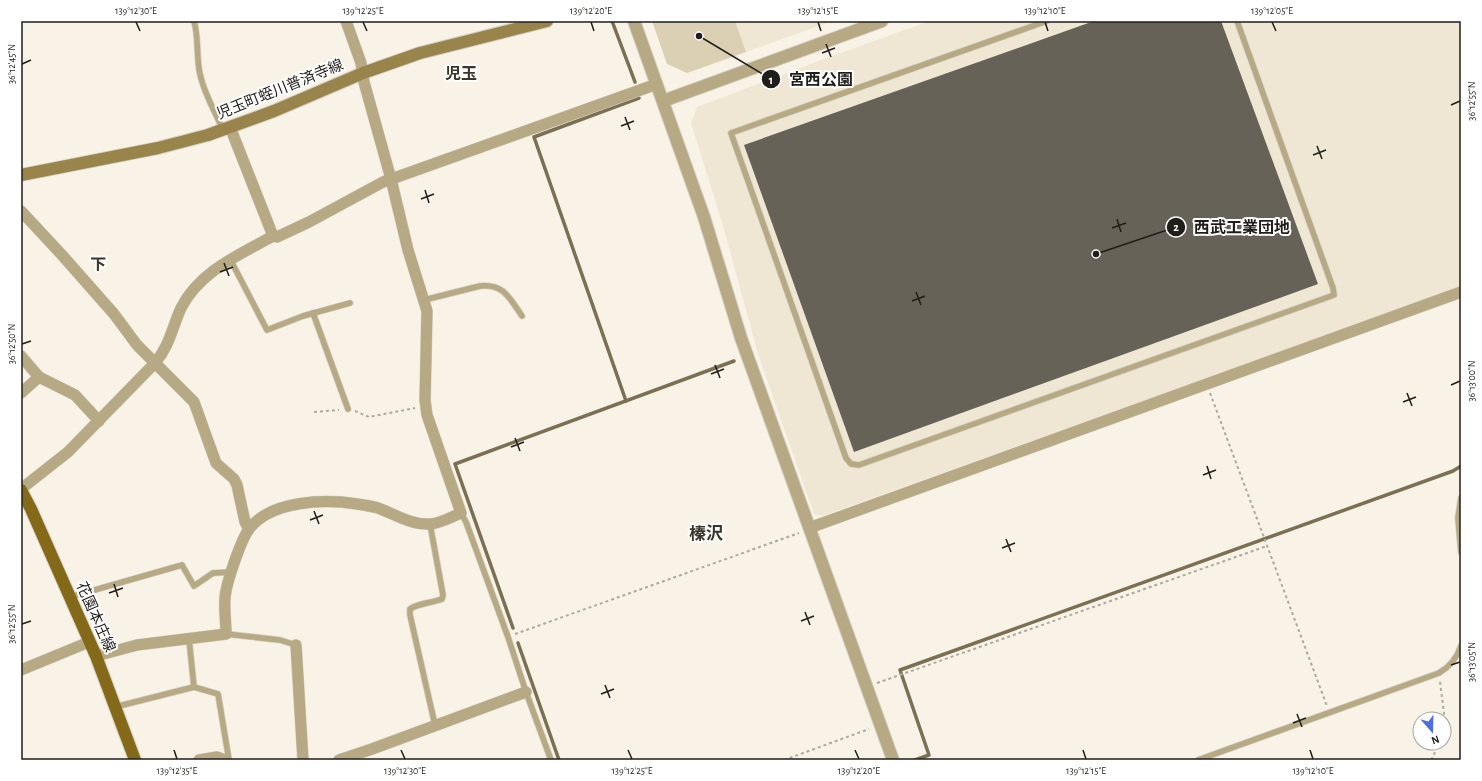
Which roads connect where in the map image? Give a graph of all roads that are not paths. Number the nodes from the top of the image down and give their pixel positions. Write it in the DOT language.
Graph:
graph roads {
  1 [pos="194,21"];
  2 [pos="346,21"];
  3 [pos="547,21"];
  4 [pos="634,21"];
  5 [pos="882,21"];
  6 [pos="1047,21"];
  7 [pos="1238,21"];
  8 [pos="363,73"];
  9 [pos="657,84"];
  10 [pos="663,101"];
  11 [pos="227,128"];
  12 [pos="21,175"];
  13 [pos="392,179"];
  14 [pos="21,211"];
  15 [pos="273,236"];
  16 [pos="230,259"];
  17 [pos="1461,292"];
  18 [pos="424,300"];
  19 [pos="350,303"];
  20 [pos="313,313"];
  21 [pos="522,316"];
  22 [pos="21,356"];
  23 [pos="155,363"];
  24 [pos="39,377"];
  25 [pos="21,393"];
  26 [pos="348,409"];
  27 [pos="99,420"];
  28 [pos="21,490"];
  29 [pos="1461,498"];
  30 [pos="461,513"];
  31 [pos="430,524"];
  32 [pos="809,528"];
  33 [pos="249,530"];
  34 [pos="1461,552"];
  35 [pos="232,572"];
  36 [pos="70,598"];
  37 [pos="226,634"];
  38 [pos="188,639"];
  39 [pos="90,642"];
  40 [pos="296,645"];
  41 [pos="1461,646"];
  42 [pos="96,656"];
  43 [pos="21,670"];
  44 [pos="194,687"];
  45 [pos="526,692"];
  46 [pos="115,707"];
  47 [pos="435,725"];
  48 [pos="134,760"];
  49 [pos="199,760"];
  50 [pos="225,760"];
  51 [pos="229,760"];
  52 [pos="303,760"];
  53 [pos="339,760"];
  54 [pos="551,760"];
  55 [pos="893,760"];
  56 [pos="1198,760"];
  1 -- 11 [label="lane"];
  2 -- 8 [label="street"];
  3 -- 8 [label="main road, 児玉町蛭川普済寺線"];
  4 -- 9 [label="street"];
  5 -- 10 [label="street"];
  6 -- 7 [label="lane"];
  8 -- 11 [label="main road, 児玉町蛭川普済寺線"];
  8 -- 13 [label="street"];
  9 -- 10 [label="street"];
  9 -- 13 [label="street"];
  10 -- 32 [label="street"];
  11 -- 12 [label="main road, 児玉町蛭川普済寺線"];
  11 -- 15 [label="street"];
  13 -- 15 [label="street"];
  13 -- 18 [label="street"];
  14 -- 23 [label="street"];
  15 -- 16 [label="street"];
  16 -- 20 [label="lane"];
  16 -- 23 [label="street"];
  17 -- 32 [label="street"];
  18 -- 21 [label="lane"];
  18 -- 30 [label="street"];
  19 -- 20 [label="lane"];
  20 -- 26 [label="lane"];
  22 -- 24 [label="street"];
  23 -- 27 [label="street"];
  23 -- 33 [label="street"];
  24 -- 25 [label="street"];
  24 -- 27 [label="street"];
  27 -- 28 [label="street"];
  28 -- 36 [label="main road, 花園本庄線"];
  29 -- 34 [label="lane"];
  30 -- 31 [label="street"];
  30 -- 45 [label="lane"];
  31 -- 33 [label="street"];
  31 -- 47 [label="lane"];
  32 -- 55 [label="street"];
  33 -- 35 [label="street"];
  35 -- 36 [label="lane"];
  35 -- 37 [label="street"];
  36 -- 39 [label="main road, 花園本庄線"];
  37 -- 38 [label="street"];
  37 -- 40 [label="lane"];
  38 -- 42 [label="street"];
  38 -- 44 [label="lane"];
  39 -- 42 [label="main road, 花園本庄線"];
  39 -- 43 [label="street"];
  40 -- 52 [label="street"];
  41 -- 56 [label="lane"];
  42 -- 46 [label="main road, 花園本庄線"];
  44 -- 46 [label="lane"];
  44 -- 51 [label="lane"];
  45 -- 47 [label="street"];
  45 -- 54 [label="lane"];
  46 -- 48 [label="main road, 花園本庄線"];
  47 -- 53 [label="street"];
  49 -- 50 [label="street"];
}
